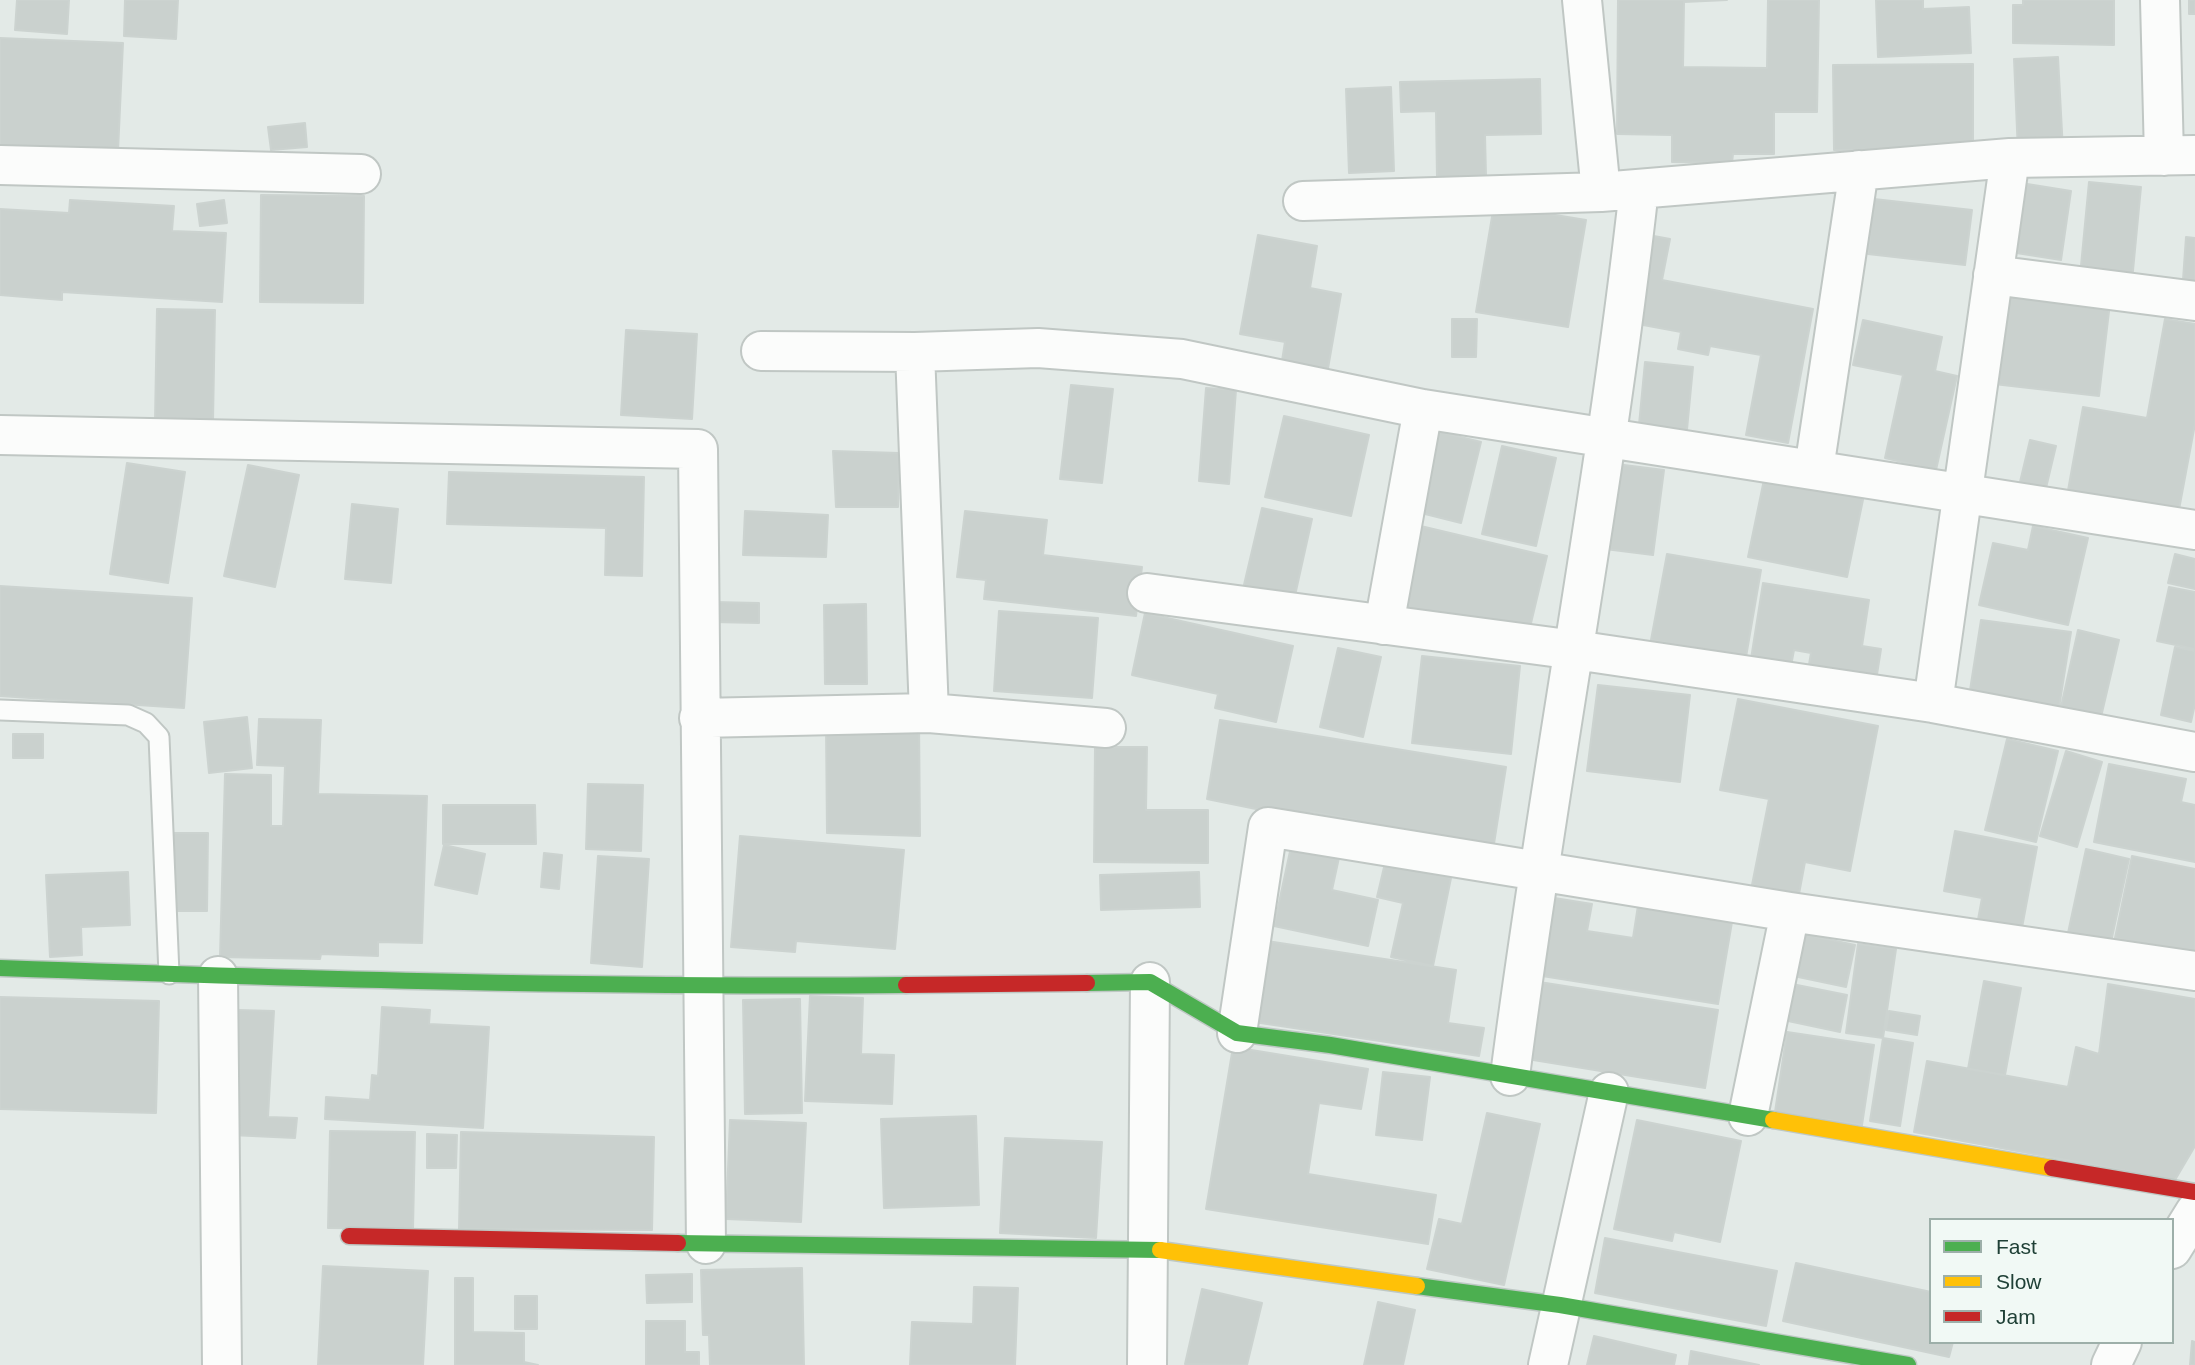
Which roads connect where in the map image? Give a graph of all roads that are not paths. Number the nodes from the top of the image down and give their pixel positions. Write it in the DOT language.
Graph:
graph roads {
  1 [pos="1582,0"];
  2 [pos="2160,0"];
  3 [pos="2179,156"];
  4 [pos="2010,158"];
  5 [pos="0,165"];
  6 [pos="1859,170"];
  7 [pos="361,174"];
  8 [pos="1639,189"];
  9 [pos="1601,192"];
  10 [pos="1303,201"];
  11 [pos="1993,275"];
  12 [pos="2195,301"];
  13 [pos="761,351"];
  14 [pos="915,352"];
  15 [pos="1423,409"];
  16 [pos="0,435"];
  17 [pos="1607,438"];
  18 [pos="1814,469"];
  19 [pos="1963,492"];
  20 [pos="2195,530"];
  21 [pos="1147,593"];
  22 [pos="1384,625"];
  23 [pos="1575,650"];
  24 [pos="1933,703"];
  25 [pos="0,710"];
  26 [pos="929,712"];
  27 [pos="699,718"];
  28 [pos="1106,728"];
  29 [pos="2195,752"];
  30 [pos="1541,870"];
  31 [pos="1790,912"];
  32 [pos="0,968"];
  33 [pos="2195,971"];
  34 [pos="169,974"];
  35 [pos="218,976"];
  36 [pos="1150,982"];
  37 [pos="701,984"];
  38 [pos="1237,1033"];
  39 [pos="1510,1076"];
  40 [pos="1609,1092"];
  41 [pos="1748,1116"];
  42 [pos="2195,1192"];
  43 [pos="2195,1212"];
  44 [pos="349,1236"];
  45 [pos="706,1244"];
  46 [pos="2174,1246"];
  47 [pos="1150,1249"];
  48 [pos="1560,1305"];
  49 [pos="2121,1344"];
  50 [pos="222,1365"];
  51 [pos="1147,1365"];
  52 [pos="1548,1365"];
  53 [pos="1908,1365"];
  54 [pos="2110,1365"];
  1 -- 9 [label="street"];
  2 -- 3 [label="street"];
  3 -- 4 [label="street"];
  4 -- 6 [label="street"];
  4 -- 11 [label="street"];
  5 -- 7 [label="street"];
  6 -- 8 [label="street"];
  6 -- 18 [label="street"];
  8 -- 9 [label="street"];
  8 -- 17 [label="street"];
  9 -- 10 [label="street"];
  11 -- 12 [label="street"];
  11 -- 19 [label="street"];
  13 -- 14 [label="street"];
  14 -- 15 [label="street"];
  14 -- 26 [label="street"];
  15 -- 17 [label="street"];
  15 -- 22 [label="street"];
  16 -- 27 [label="street"];
  17 -- 18 [label="street"];
  17 -- 23 [label="street"];
  18 -- 19 [label="street"];
  19 -- 20 [label="street"];
  19 -- 24 [label="street"];
  21 -- 22 [label="street"];
  22 -- 23 [label="street"];
  23 -- 24 [label="street"];
  23 -- 30 [label="street"];
  24 -- 29 [label="street"];
  25 -- 34 [label="lane"];
  26 -- 27 [label="street"];
  26 -- 28 [label="street"];
  27 -- 37 [label="street"];
  30 -- 31 [label="street"];
  30 -- 38 [label="street"];
  30 -- 39 [label="street"];
  31 -- 33 [label="street"];
  31 -- 41 [label="street"];
  32 -- 34 [label="street"];
  34 -- 35 [label="street"];
  35 -- 37 [label="street"];
  35 -- 50 [label="street"];
  36 -- 37 [label="street"];
  36 -- 38 [label="street"];
  36 -- 47 [label="street"];
  37 -- 45 [label="street"];
  38 -- 39 [label="street"];
  39 -- 40 [label="street"];
  40 -- 41 [label="street"];
  40 -- 48 [label="street"];
  41 -- 42 [label="street"];
  43 -- 46 [label="street"];
  44 -- 45 [label="street"];
  45 -- 47 [label="street"];
  47 -- 48 [label="street"];
  47 -- 51 [label="street"];
  48 -- 52 [label="street"];
  48 -- 53 [label="street"];
  49 -- 54 [label="street"];
}
